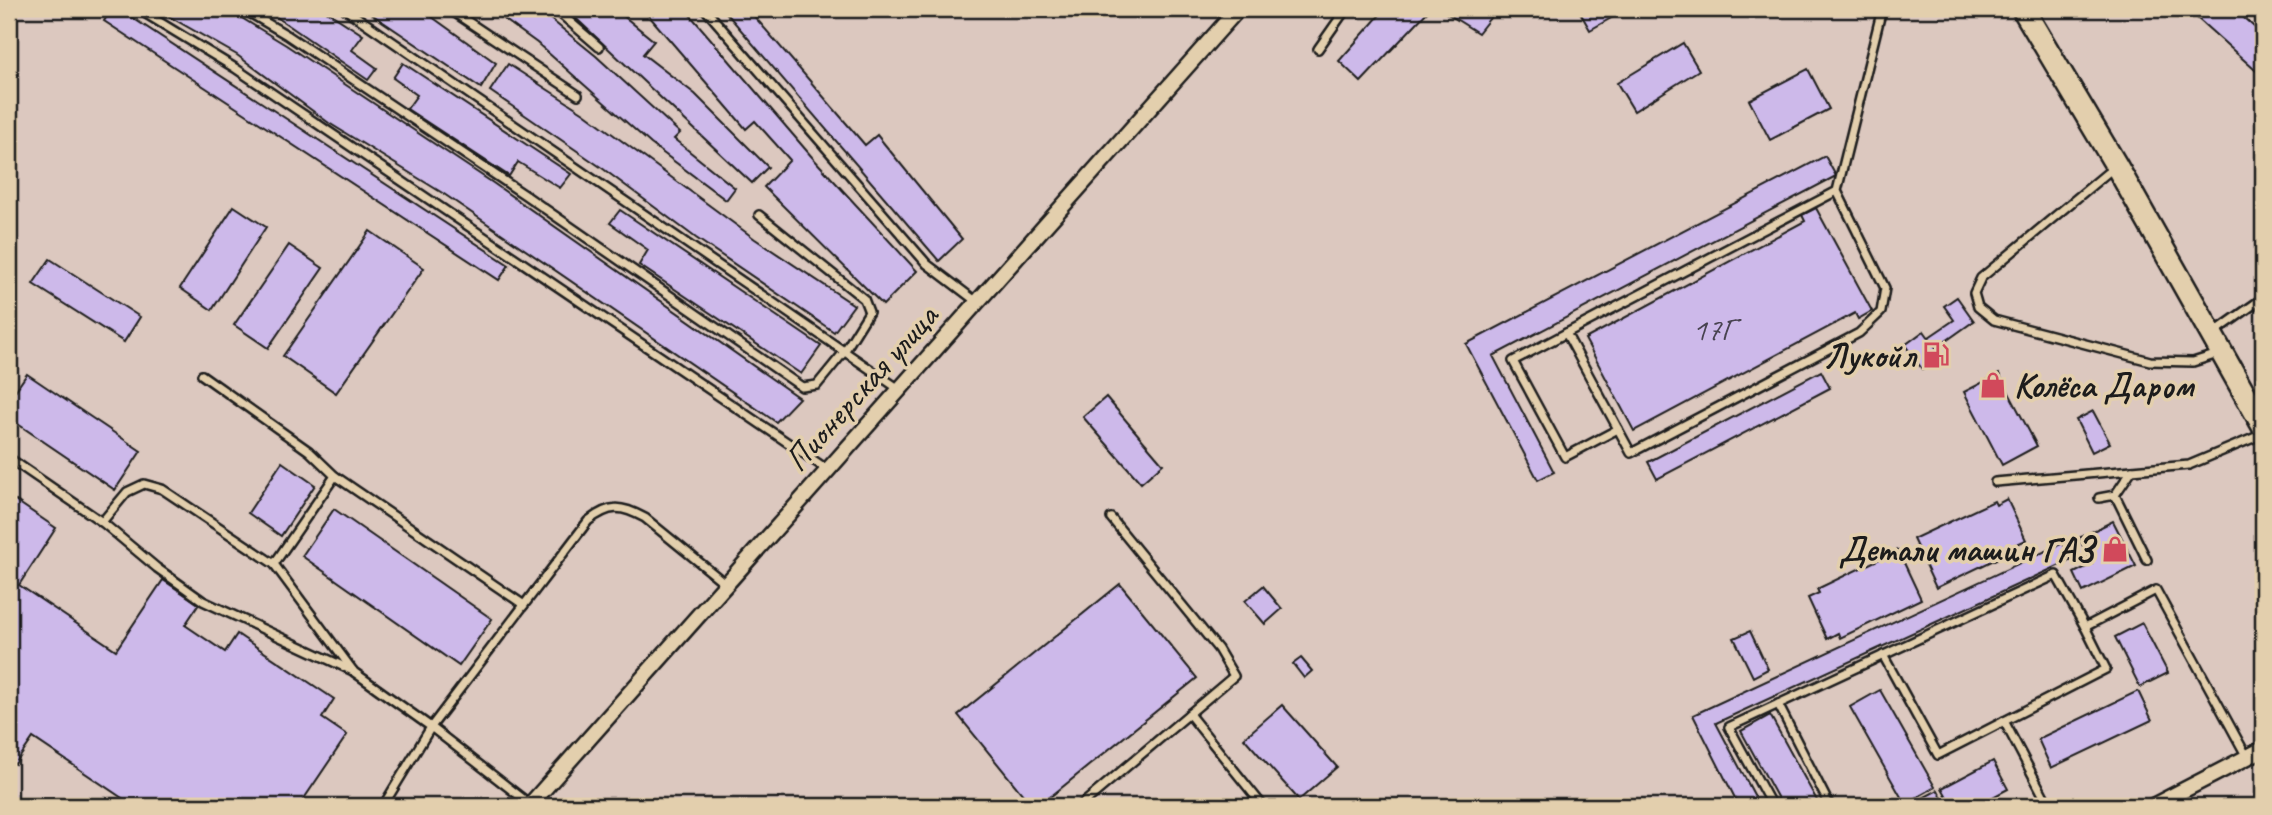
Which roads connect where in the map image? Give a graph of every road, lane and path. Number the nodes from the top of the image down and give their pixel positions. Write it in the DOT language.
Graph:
graph roads {
  1 [pos="138,9"];
  2 [pos="243,9"];
  3 [pos="345,9"];
  4 [pos="449,9"];
  5 [pos="555,9"];
  6 [pos="705,9"];
  7 [pos="1238,9"];
  8 [pos="1346,9"];
  9 [pos="1882,9"];
  10 [pos="2023,9"];
  11 [pos="599,47"];
  12 [pos="1318,49"];
  13 [pos="578,95"];
  14 [pos="2116,165"];
  15 [pos="1837,191"];
  16 [pos="759,215"];
  17 [pos="2263,298"];
  18 [pos="977,302"];
  19 [pos="1566,333"];
  20 [pos="2216,344"];
  21 [pos="844,352"];
  22 [pos="202,375"];
  23 [pos="900,389"];
  24 [pos="2263,426"];
  25 [pos="1618,429"];
  26 [pos="2263,434"];
  27 [pos="9,458"];
  28 [pos="828,470"];
  29 [pos="2132,470"];
  30 [pos="335,476"];
  31 [pos="1995,482"];
  32 [pos="2115,495"];
  33 [pos="2099,498"];
  34 [pos="1111,519"];
  35 [pos="102,522"];
  36 [pos="2147,560"];
  37 [pos="274,564"];
  38 [pos="726,585"];
  39 [pos="524,605"];
  40 [pos="2085,627"];
  41 [pos="1883,655"];
  42 [pos="354,672"];
  43 [pos="1778,704"];
  44 [pos="1189,714"];
  45 [pos="2004,721"];
  46 [pos="431,727"];
  47 [pos="2263,749"];
  48 [pos="2247,757"];
  49 [pos="530,805"];
  50 [pos="383,806"];
  51 [pos="1080,806"];
  52 [pos="1263,806"];
  53 [pos="1772,806"];
  54 [pos="1830,806"];
  55 [pos="2049,806"];
  56 [pos="2152,806"];
  1 -- 28 [label="lane"];
  2 -- 21 [label="lane"];
  3 -- 21 [label="lane"];
  4 -- 13 [label="lane"];
  5 -- 11 [label="lane"];
  6 -- 18 [label="lane"];
  7 -- 18 [label="street, Пионерская улица"];
  8 -- 12 [label="lane"];
  9 -- 15 [label="lane"];
  10 -- 14 [label="main road"];
  14 -- 20 [label="main road"];
  14 -- 20 [label="lane"];
  15 -- 19 [label="lane"];
  15 -- 25 [label="lane"];
  16 -- 21 [label="lane"];
  17 -- 20 [label="lane"];
  18 -- 23 [label="street, Пионерская улица"];
  19 -- 25 [label="lane"];
  19 -- 25 [label="lane"];
  20 -- 24 [label="main road"];
  21 -- 23 [label="lane"];
  22 -- 30 [label="lane"];
  23 -- 28 [label="street, Пионерская улица"];
  26 -- 29 [label="lane"];
  27 -- 35 [label="lane"];
  28 -- 38 [label="street, Пионерская улица"];
  29 -- 31 [label="lane"];
  29 -- 32 [label="lane"];
  30 -- 37 [label="lane"];
  30 -- 39 [label="lane"];
  32 -- 33 [label="lane"];
  32 -- 36 [label="lane"];
  34 -- 44 [label="lane"];
  35 -- 37 [label="lane"];
  35 -- 42 [label="lane"];
  37 -- 42 [label="lane"];
  38 -- 39 [label="lane"];
  38 -- 49 [label="street, Пионерская улица"];
  39 -- 46 [label="lane"];
  40 -- 41 [label="lane"];
  40 -- 45 [label="lane"];
  40 -- 48 [label="lane"];
  41 -- 43 [label="lane"];
  41 -- 45 [label="lane"];
  42 -- 46 [label="lane"];
  43 -- 53 [label="lane"];
  43 -- 54 [label="lane"];
  44 -- 51 [label="lane"];
  44 -- 52 [label="lane"];
  45 -- 55 [label="lane"];
  46 -- 49 [label="lane"];
  46 -- 50 [label="lane"];
  47 -- 48 [label="street"];
  48 -- 56 [label="street"];
}
